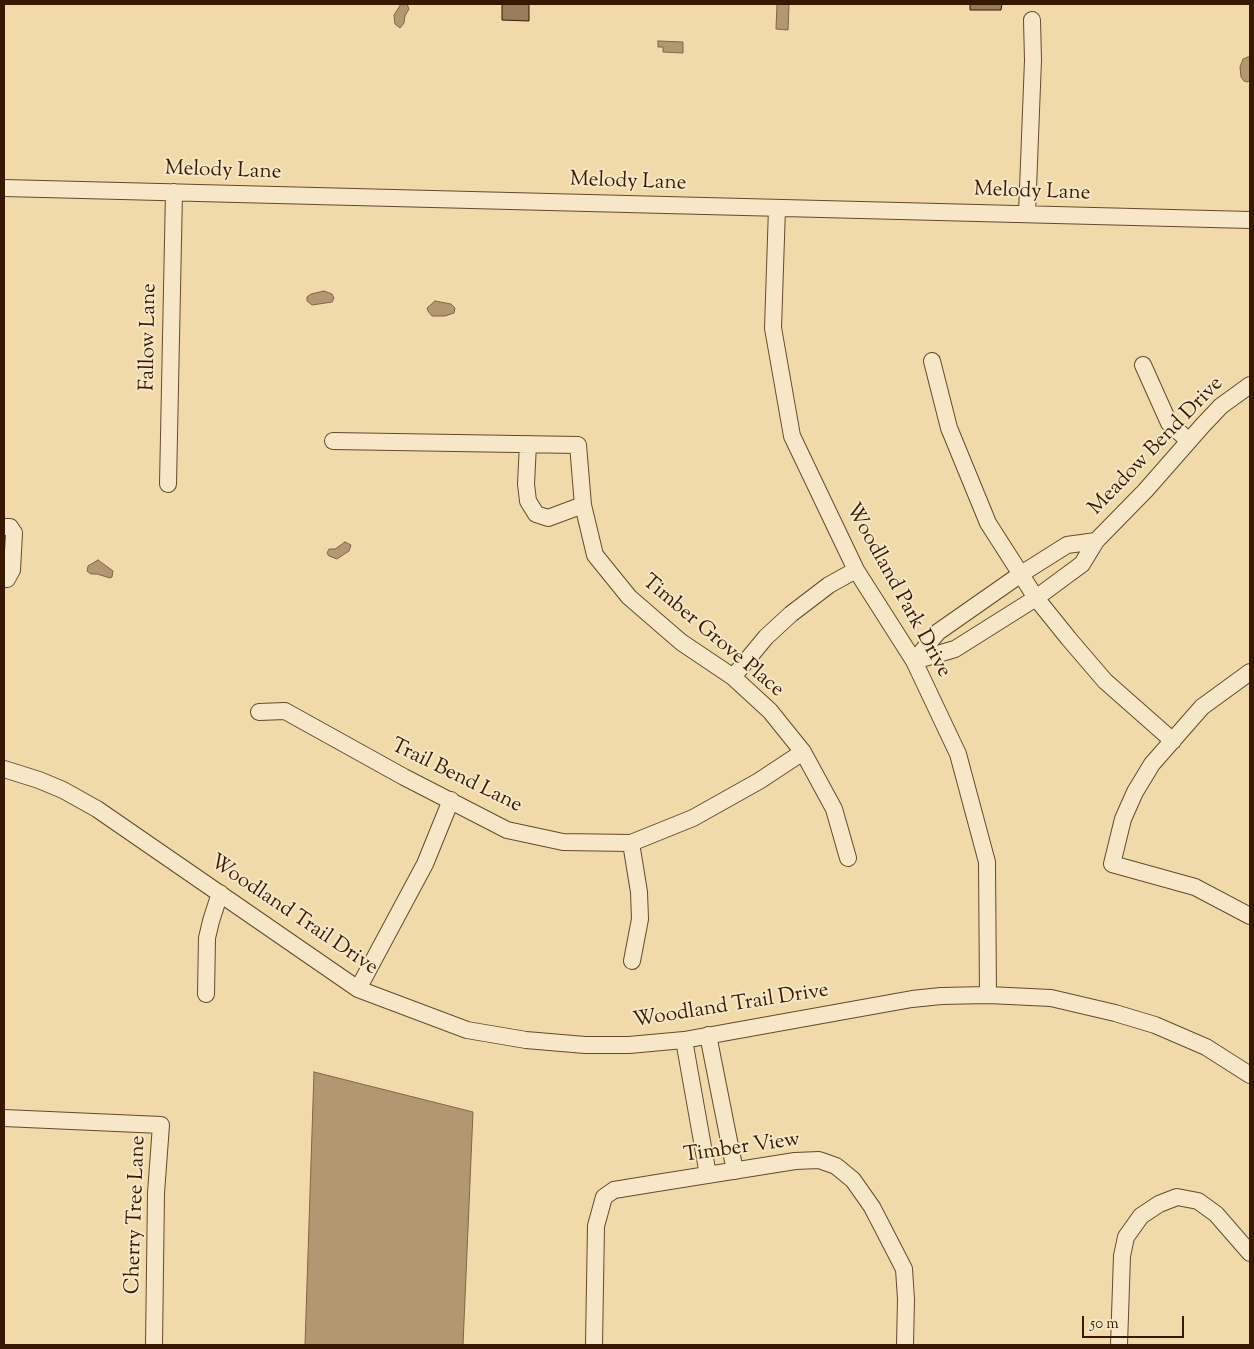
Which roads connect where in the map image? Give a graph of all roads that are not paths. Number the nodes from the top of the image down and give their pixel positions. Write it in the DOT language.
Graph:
graph roads {
  1 [pos="1032,20"];
  2 [pos="4,188"];
  3 [pos="174,192"];
  4 [pos="776,208"];
  5 [pos="1027,214"];
  6 [pos="1250,220"];
  7 [pos="932,361"];
  8 [pos="1143,365"];
  9 [pos="1250,385"];
  10 [pos="333,441"];
  11 [pos="1189,441"];
  12 [pos="528,444"];
  13 [pos="168,484"];
  14 [pos="583,505"];
  15 [pos="4,527"];
  16 [pos="1096,541"];
  17 [pos="856,570"];
  18 [pos="1021,574"];
  19 [pos="4,579"];
  20 [pos="1036,598"];
  21 [pos="914,661"];
  22 [pos="1250,672"];
  23 [pos="733,677"];
  24 [pos="259,712"];
  25 [pos="1173,741"];
  26 [pos="804,752"];
  27 [pos="4,769"];
  28 [pos="451,800"];
  29 [pos="631,843"];
  30 [pos="848,858"];
  31 [pos="220,893"];
  32 [pos="1250,916"];
  33 [pos="632,961"];
  34 [pos="358,989"];
  35 [pos="206,994"];
  36 [pos="988,995"];
  37 [pos="708,1035"];
  38 [pos="684,1040"];
  39 [pos="1250,1075"];
  40 [pos="4,1118"];
  41 [pos="735,1172"];
  42 [pos="708,1175"];
  43 [pos="1250,1253"];
  44 [pos="154,1345"];
  45 [pos="594,1345"];
  46 [pos="905,1345"];
  47 [pos="1119,1345"];
  1 -- 5 [label="street"];
  2 -- 3 [label="street, Melody Lane"];
  3 -- 4 [label="street, Melody Lane"];
  3 -- 13 [label="street, Fallow Lane"];
  4 -- 5 [label="street, Melody Lane"];
  4 -- 17 [label="street, Woodland Park Drive"];
  5 -- 6 [label="street, Melody Lane"];
  7 -- 18 [label="street"];
  8 -- 11 [label="street"];
  9 -- 11 [label="street, Meadow Bend Drive"];
  10 -- 12 [label="street, Timber Grove Place"];
  11 -- 16 [label="street, Meadow Bend Drive"];
  12 -- 14 [label="street, Timber Grove Place"];
  12 -- 14 [label="street"];
  14 -- 23 [label="street, Timber Grove Place"];
  15 -- 19 [label="street"];
  16 -- 18 [label="street, Meadow Bend Drive"];
  16 -- 20 [label="street, Meadow Bend Drive"];
  17 -- 21 [label="street, Woodland Park Drive"];
  17 -- 23 [label="street"];
  18 -- 20 [label="street"];
  18 -- 21 [label="street, Meadow Bend Drive"];
  20 -- 21 [label="street, Meadow Bend Drive"];
  20 -- 25 [label="street"];
  21 -- 36 [label="street, Woodland Park Drive"];
  22 -- 25 [label="street"];
  23 -- 26 [label="street, Timber Grove Place"];
  24 -- 28 [label="street, Trail Bend Lane"];
  25 -- 32 [label="street"];
  26 -- 29 [label="street, Trail Bend Lane"];
  26 -- 30 [label="street, Timber Grove Place"];
  27 -- 31 [label="street, Woodland Trail Drive"];
  28 -- 29 [label="street, Trail Bend Lane"];
  28 -- 34 [label="street"];
  29 -- 33 [label="street"];
  31 -- 34 [label="street, Woodland Trail Drive"];
  31 -- 35 [label="street"];
  34 -- 38 [label="street, Woodland Trail Drive"];
  36 -- 37 [label="street, Woodland Trail Drive"];
  36 -- 39 [label="street, Woodland Trail Drive"];
  37 -- 38 [label="street, Woodland Trail Drive"];
  37 -- 41 [label="street"];
  38 -- 42 [label="street"];
  40 -- 44 [label="street, Cherry Tree Lane"];
  41 -- 42 [label="street, Timber View"];
  41 -- 46 [label="street, Timber View"];
  42 -- 45 [label="street, Timber View"];
  43 -- 47 [label="street"];
}
